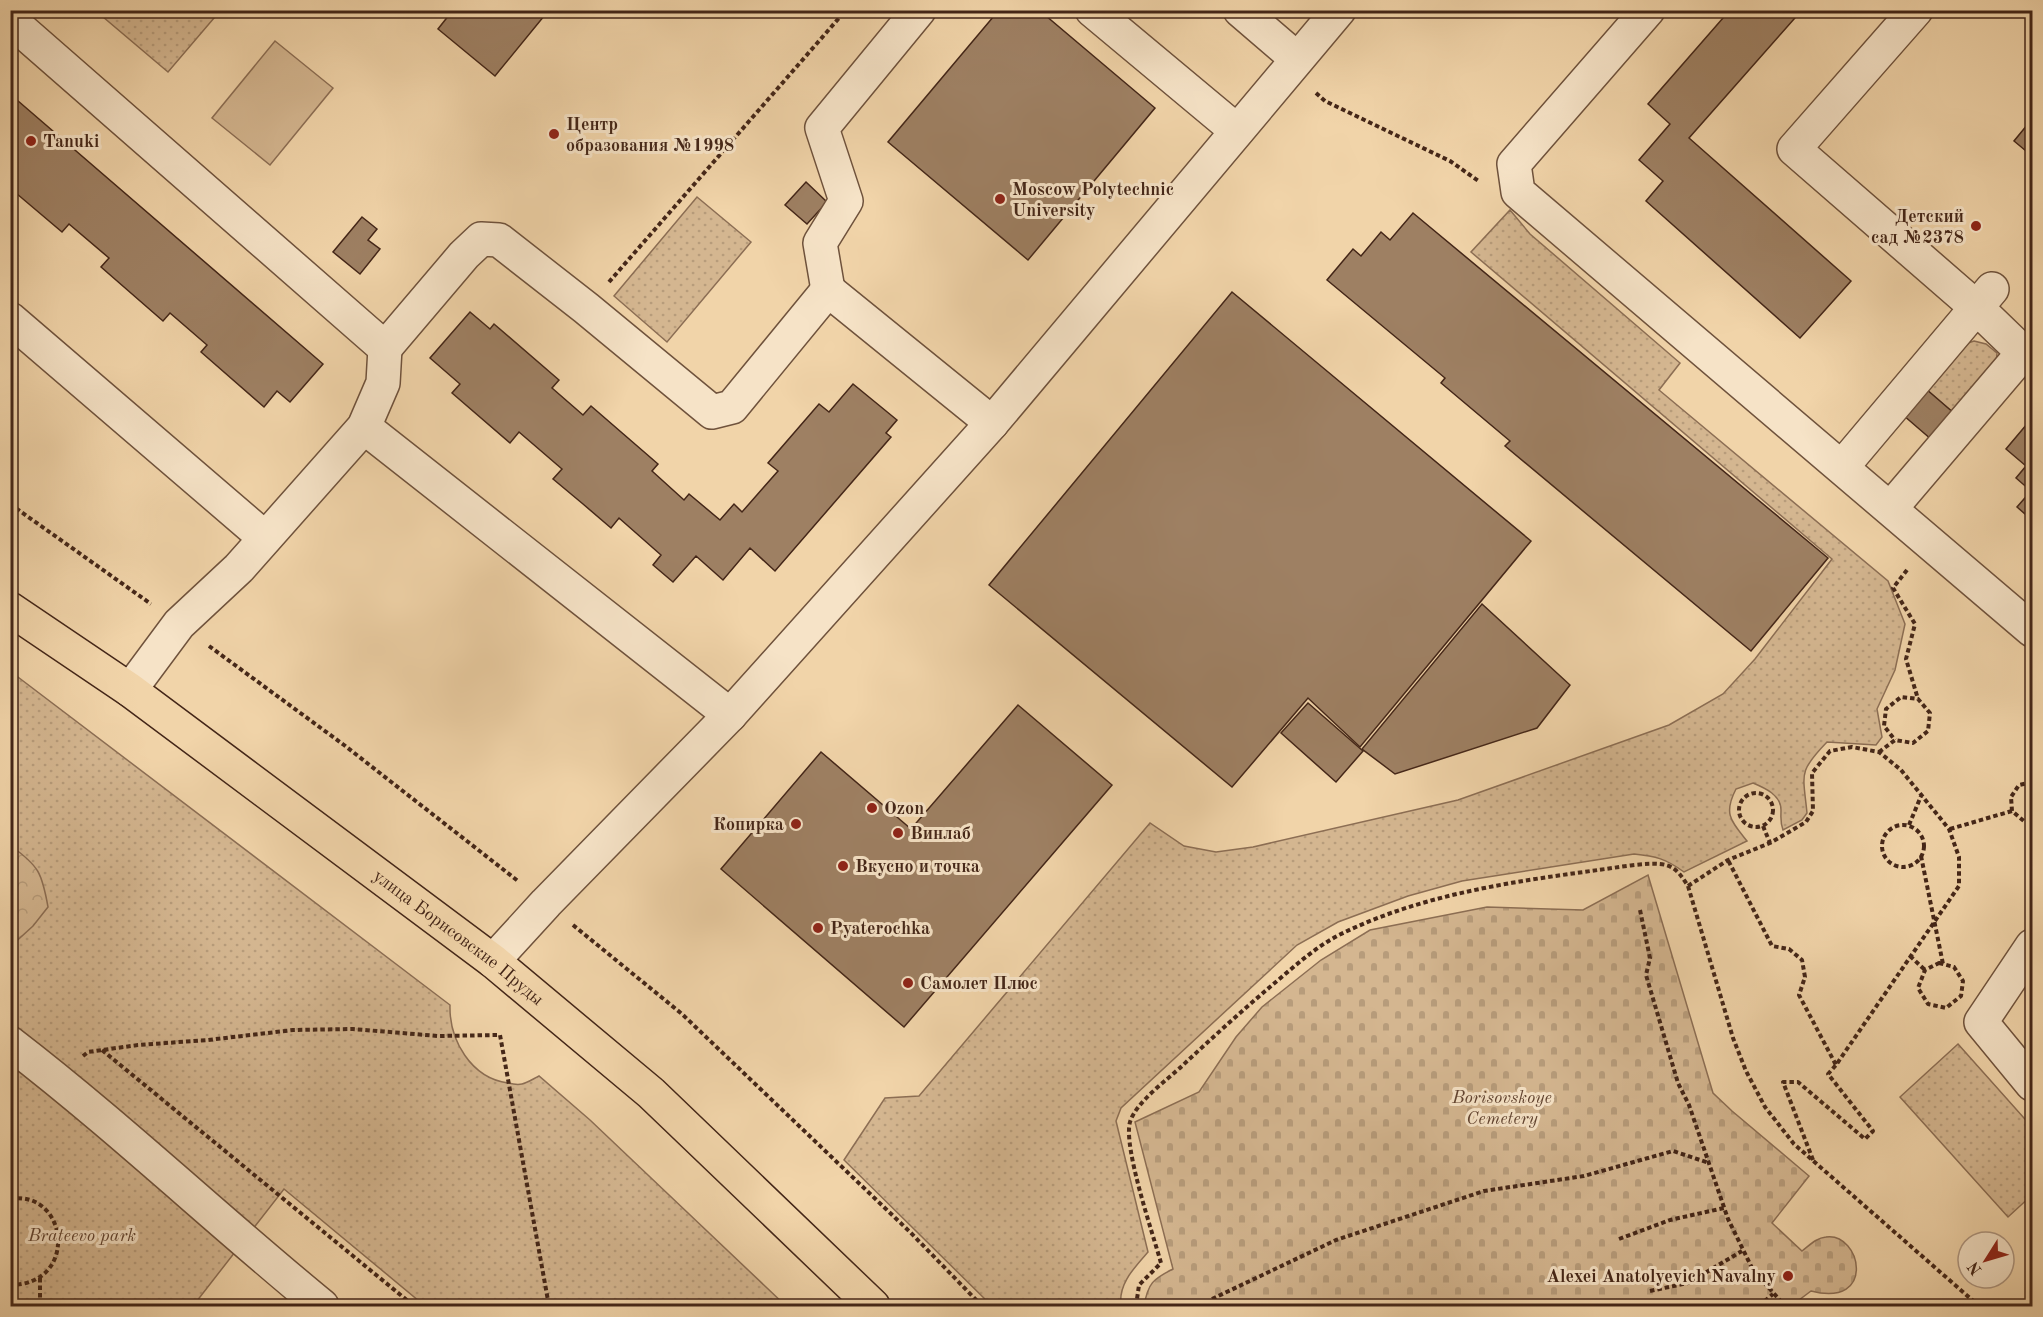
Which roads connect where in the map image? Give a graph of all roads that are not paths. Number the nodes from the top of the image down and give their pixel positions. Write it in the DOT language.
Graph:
graph roads {
  1 [pos="919,10"];
  2 [pos="1092,10"];
  3 [pos="1240,10"];
  4 [pos="1339,10"];
  5 [pos="1648,10"];
  6 [pos="1916,10"];
  7 [pos="10,20"];
  8 [pos="1293,64"];
  9 [pos="1237,131"];
  10 [pos="828,290"];
  11 [pos="1985,298"];
  12 [pos="10,319"];
  13 [pos="386,348"];
  14 [pos="2028,357"];
  15 [pos="992,423"];
  16 [pos="364,427"];
  17 [pos="1842,467"];
  18 [pos="1891,508"];
  19 [pos="265,538"];
  20 [pos="10,609"];
  21 [pos="2032,630"];
  22 [pos="130,690"];
  23 [pos="730,715"];
  24 [pos="2032,946"];
  25 [pos="493,961"];
  26 [pos="10,1043"];
  27 [pos="2032,1084"];
  28 [pos="322,1306"];
  29 [pos="873,1306"];
  1 -- 10 [label="street"];
  2 -- 9 [label="street"];
  3 -- 8 [label="street"];
  4 -- 8 [label="street"];
  5 -- 17 [label="street"];
  6 -- 11 [label="street"];
  7 -- 13 [label="street"];
  8 -- 9 [label="street"];
  9 -- 15 [label="street"];
  10 -- 13 [label="street"];
  10 -- 15 [label="street"];
  11 -- 14 [label="street"];
  11 -- 17 [label="street"];
  12 -- 19 [label="street"];
  13 -- 16 [label="street"];
  14 -- 18 [label="street"];
  15 -- 23 [label="street"];
  16 -- 19 [label="street"];
  16 -- 23 [label="street"];
  17 -- 18 [label="street"];
  18 -- 21 [label="street"];
  19 -- 22 [label="street"];
  20 -- 22 [label="main road, улица Борисовские Пруды"];
  22 -- 25 [label="main road, улица Борисовские Пруды"];
  23 -- 25 [label="street"];
  24 -- 27 [label="street"];
  25 -- 29 [label="main road, улица Борисовские Пруды"];
  26 -- 28 [label="street"];
}
